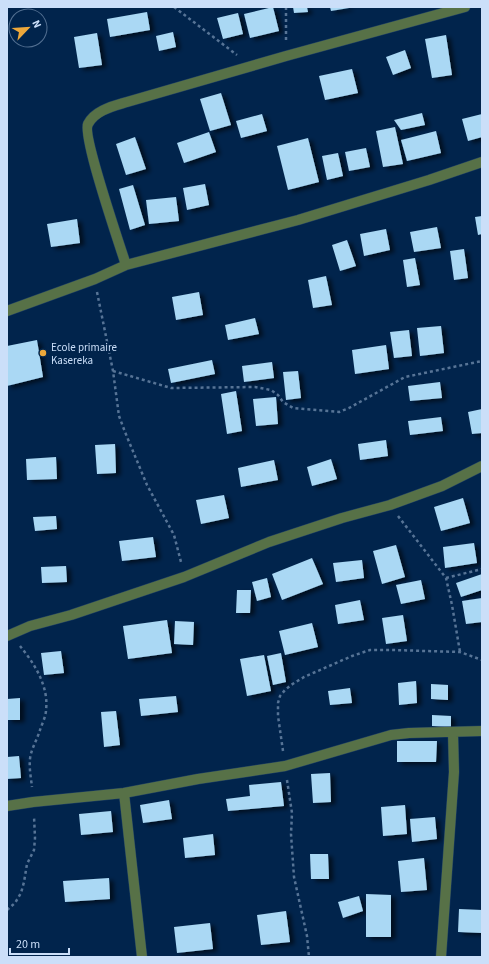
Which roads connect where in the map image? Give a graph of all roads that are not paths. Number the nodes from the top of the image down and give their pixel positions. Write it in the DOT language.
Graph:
graph roads {
  1 [pos="465,7"];
  2 [pos="482,162"];
  3 [pos="126,265"];
  4 [pos="7,311"];
  5 [pos="482,466"];
  6 [pos="9,635"];
  7 [pos="482,731"];
  8 [pos="453,733"];
  9 [pos="124,793"];
  10 [pos="7,806"];
  11 [pos="142,957"];
  12 [pos="441,957"];
  1 -- 3 [label="street"];
  2 -- 3 [label="street"];
  3 -- 4 [label="street"];
  5 -- 6 [label="street"];
  7 -- 8 [label="street"];
  8 -- 9 [label="street"];
  8 -- 12 [label="street"];
  9 -- 10 [label="street"];
  9 -- 11 [label="street"];
}
